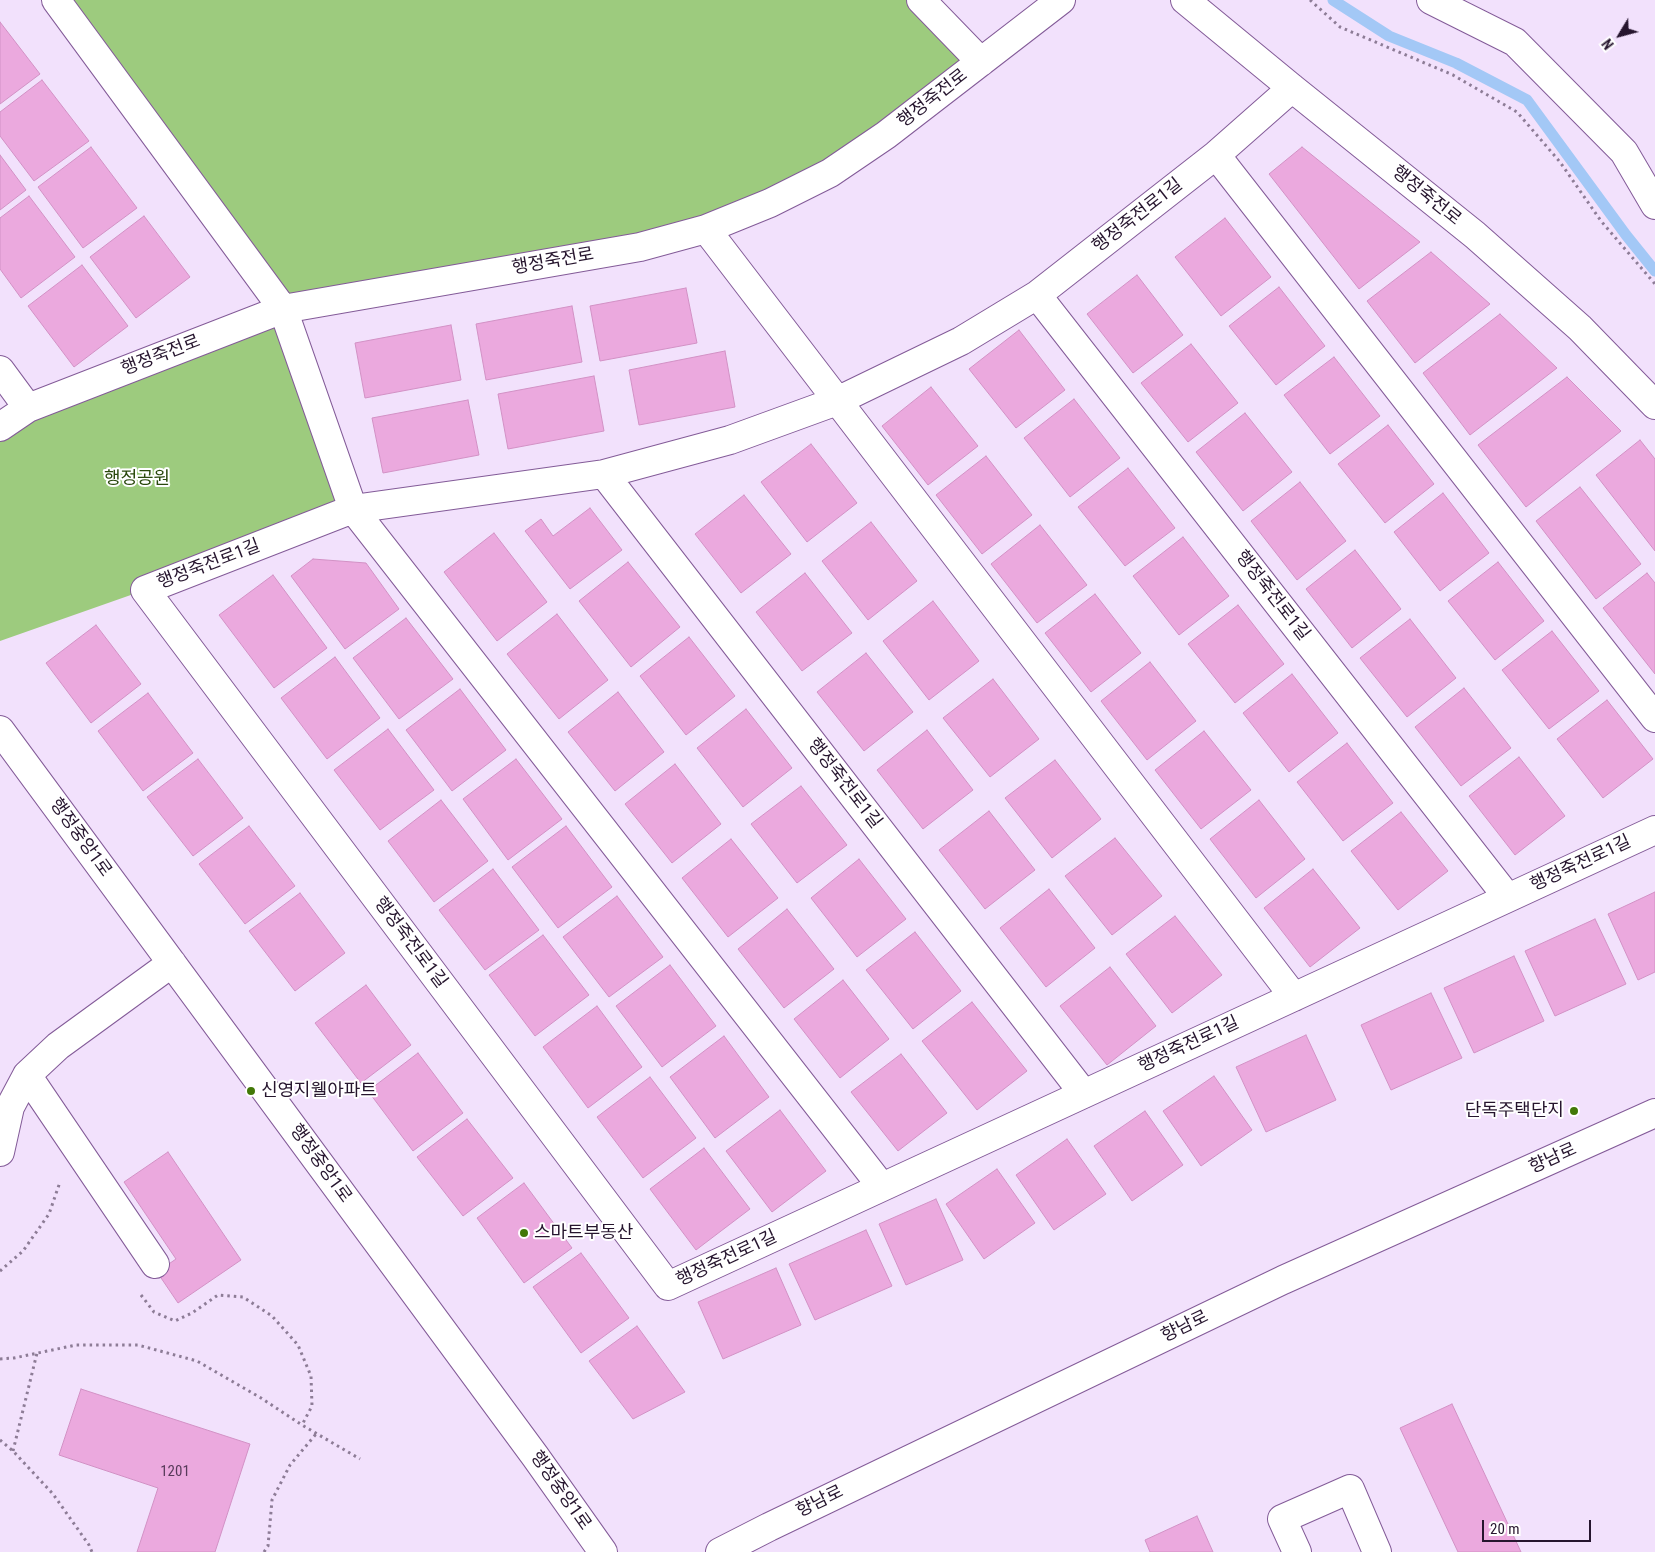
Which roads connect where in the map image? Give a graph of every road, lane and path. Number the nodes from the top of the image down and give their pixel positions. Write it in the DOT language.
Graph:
graph roads {
  1 [pos="56,0"];
  2 [pos="921,0"];
  3 [pos="1061,0"];
  4 [pos="1185,0"];
  5 [pos="1310,0"];
  6 [pos="1431,0"];
  7 [pos="981,62"];
  8 [pos="1292,88"];
  9 [pos="1216,155"];
  10 [pos="1655,205"];
  11 [pos="706,229"];
  12 [pos="1655,284"];
  13 [pos="1037,295"];
  14 [pos="282,309"];
  15 [pos="0,370"];
  16 [pos="837,401"];
  17 [pos="1655,406"];
  18 [pos="28,408"];
  19 [pos="0,427"];
  20 [pos="604,474"];
  21 [pos="353,509"];
  22 [pos="1655,718"];
  23 [pos="0,730"];
  24 [pos="1655,830"];
  25 [pos="1508,898"];
  26 [pos="172,963"];
  27 [pos="1294,997"];
  28 [pos="27,1075"];
  29 [pos="1084,1094"];
  30 [pos="1655,1113"];
  31 [pos="73,1143"];
  32 [pos="0,1152"];
  33 [pos="882,1187"];
  34 [pos="155,1264"];
  35 [pos="0,1271"];
  36 [pos="37,1353"];
  37 [pos="0,1359"];
  38 [pos="302,1426"];
  39 [pos="316,1434"];
  40 [pos="0,1440"];
  41 [pos="12,1451"];
  42 [pos="360,1459"];
  43 [pos="92,1552"];
  44 [pos="264,1552"];
  45 [pos="603,1552"];
  46 [pos="720,1552"];
  47 [pos="1297,1552"];
  48 [pos="1377,1552"];
  1 -- 14 [label="street"];
  2 -- 7 [label="street"];
  3 -- 7 [label="street, 행정죽전로"];
  4 -- 8 [label="street, 행정죽전로"];
  5 -- 12 [label="path"];
  6 -- 10 [label="street"];
  7 -- 11 [label="street, 행정죽전로"];
  8 -- 9 [label="street, 행정죽전로1길"];
  8 -- 17 [label="street, 행정죽전로"];
  9 -- 13 [label="street, 행정죽전로1길"];
  9 -- 22 [label="street"];
  11 -- 14 [label="street, 행정죽전로"];
  11 -- 16 [label="street"];
  13 -- 16 [label="street, 행정죽전로1길"];
  13 -- 25 [label="street, 행정죽전로1길"];
  14 -- 18 [label="street, 행정죽전로"];
  14 -- 21 [label="street"];
  15 -- 18 [label="street"];
  16 -- 20 [label="street, 행정죽전로1길"];
  16 -- 27 [label="street"];
  18 -- 19 [label="street, 행정죽전로"];
  20 -- 21 [label="street, 행정죽전로1길"];
  20 -- 29 [label="street, 행정죽전로1길"];
  21 -- 33 [label="street"];
  21 -- 33 [label="street, 행정죽전로1길"];
  23 -- 26 [label="street, 행정중앙1로"];
  24 -- 25 [label="street, 행정죽전로1길"];
  25 -- 27 [label="street, 행정죽전로1길"];
  26 -- 28 [label="street"];
  26 -- 45 [label="street, 행정중앙1로"];
  27 -- 29 [label="street, 행정죽전로1길"];
  28 -- 31 [label="street"];
  28 -- 32 [label="street"];
  29 -- 33 [label="street, 행정죽전로1길"];
  30 -- 46 [label="street, 향남로"];
  31 -- 34 [label="street"];
  31 -- 35 [label="path"];
  34 -- 38 [label="path"];
  36 -- 37 [label="path"];
  36 -- 38 [label="path"];
  36 -- 41 [label="path"];
  38 -- 39 [label="path"];
  39 -- 42 [label="path"];
  39 -- 44 [label="path"];
  40 -- 41 [label="path"];
  41 -- 43 [label="path"];
  47 -- 48 [label="street"];
}
